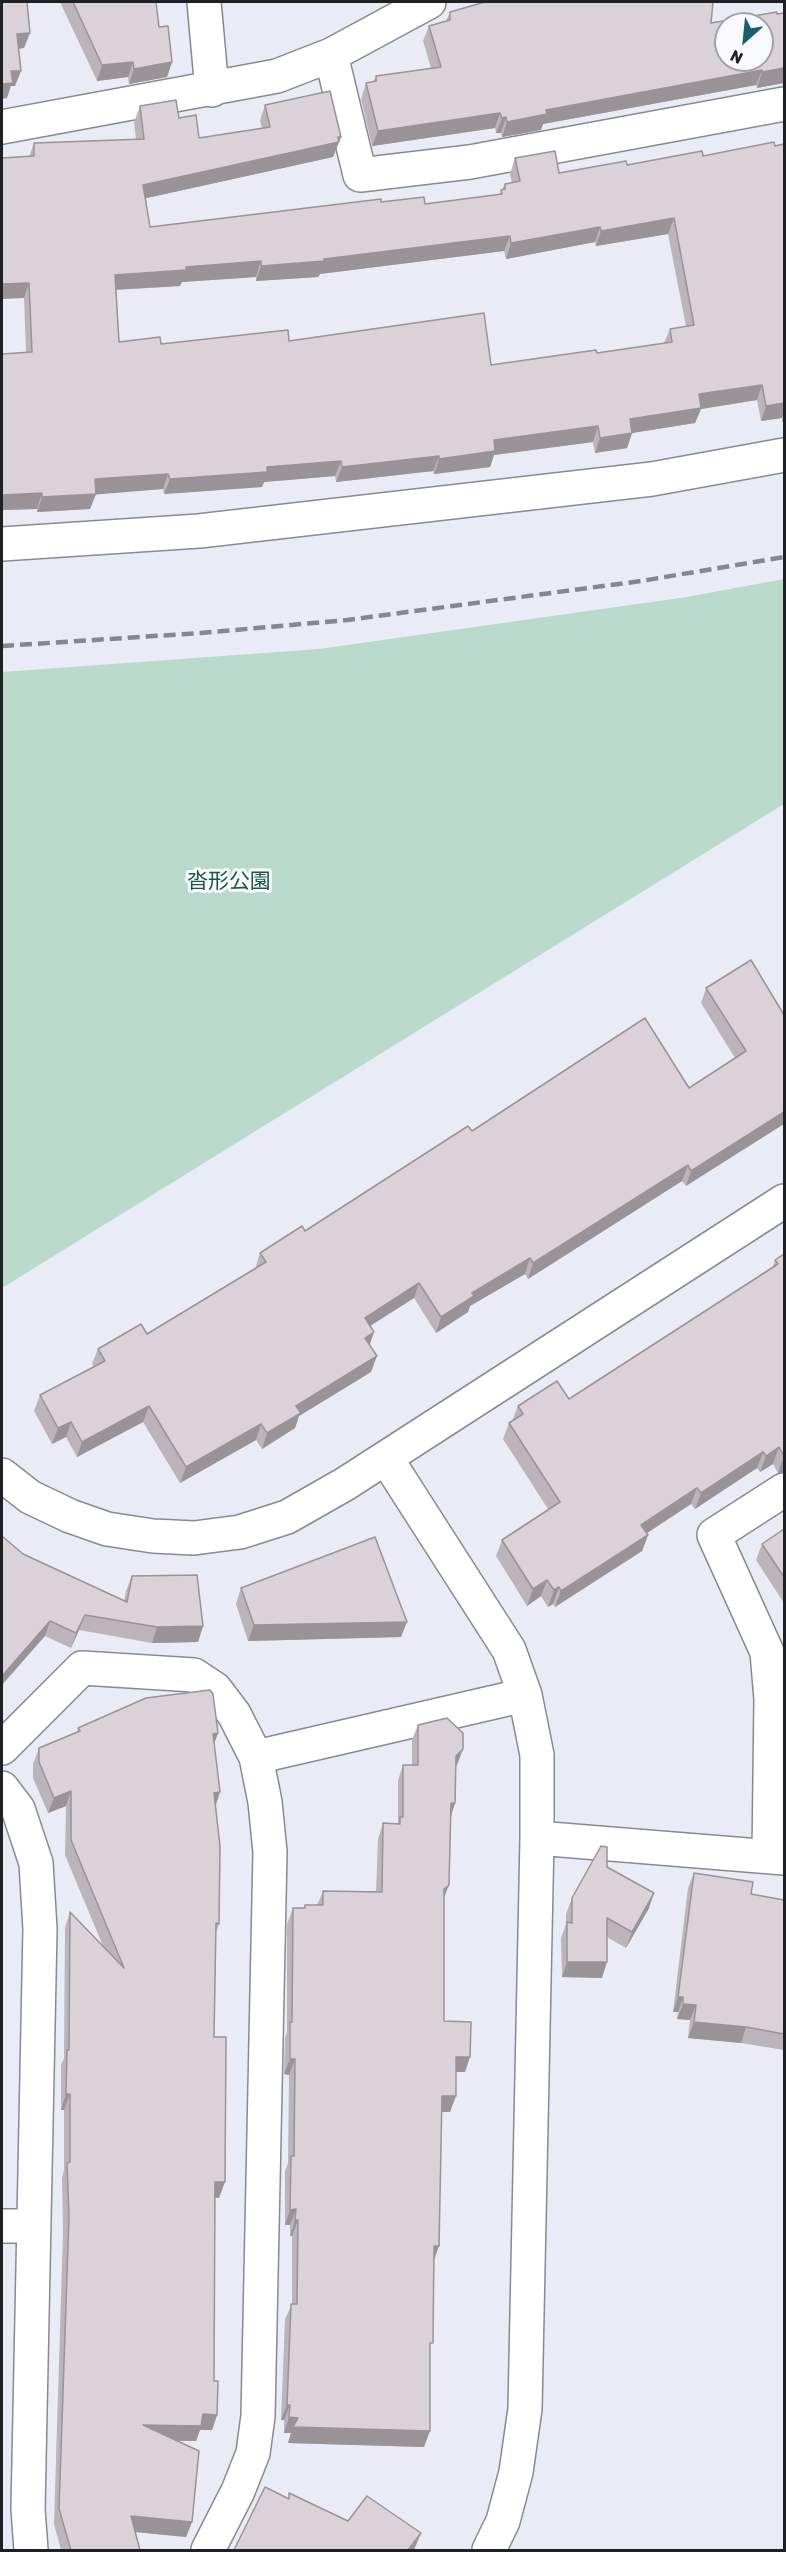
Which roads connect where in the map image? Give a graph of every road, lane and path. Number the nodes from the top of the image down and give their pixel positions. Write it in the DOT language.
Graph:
graph roads {
  1 [pos="204,2"];
  2 [pos="429,2"];
  3 [pos="331,55"];
  4 [pos="212,90"];
  5 [pos="784,104"];
  6 [pos="2,127"];
  7 [pos="784,455"];
  8 [pos="2,544"];
  9 [pos="784,1201"];
  10 [pos="386,1458"];
  11 [pos="2,1475"];
  12 [pos="784,1490"];
  13 [pos="776,1651"];
  14 [pos="525,1695"];
  15 [pos="2,1748"];
  16 [pos="256,1757"];
  17 [pos="2,1788"];
  18 [pos="537,1838"];
  19 [pos="777,1857"];
  20 [pos="2,2226"];
  21 [pos="34,2226"];
  22 [pos="32,2550"];
  23 [pos="208,2550"];
  24 [pos="489,2550"];
  1 -- 4 [label="street"];
  2 -- 3 [label="street"];
  3 -- 4 [label="street"];
  3 -- 5 [label="street"];
  4 -- 6 [label="street"];
  7 -- 8 [label="street"];
  9 -- 10 [label="street"];
  10 -- 11 [label="street"];
  10 -- 14 [label="street"];
  12 -- 13 [label="street"];
  13 -- 19 [label="street"];
  14 -- 16 [label="street"];
  14 -- 18 [label="street"];
  15 -- 16 [label="street"];
  16 -- 23 [label="street"];
  17 -- 21 [label="street"];
  18 -- 19 [label="street"];
  18 -- 24 [label="street"];
  20 -- 21 [label="street"];
  21 -- 22 [label="street"];
}
